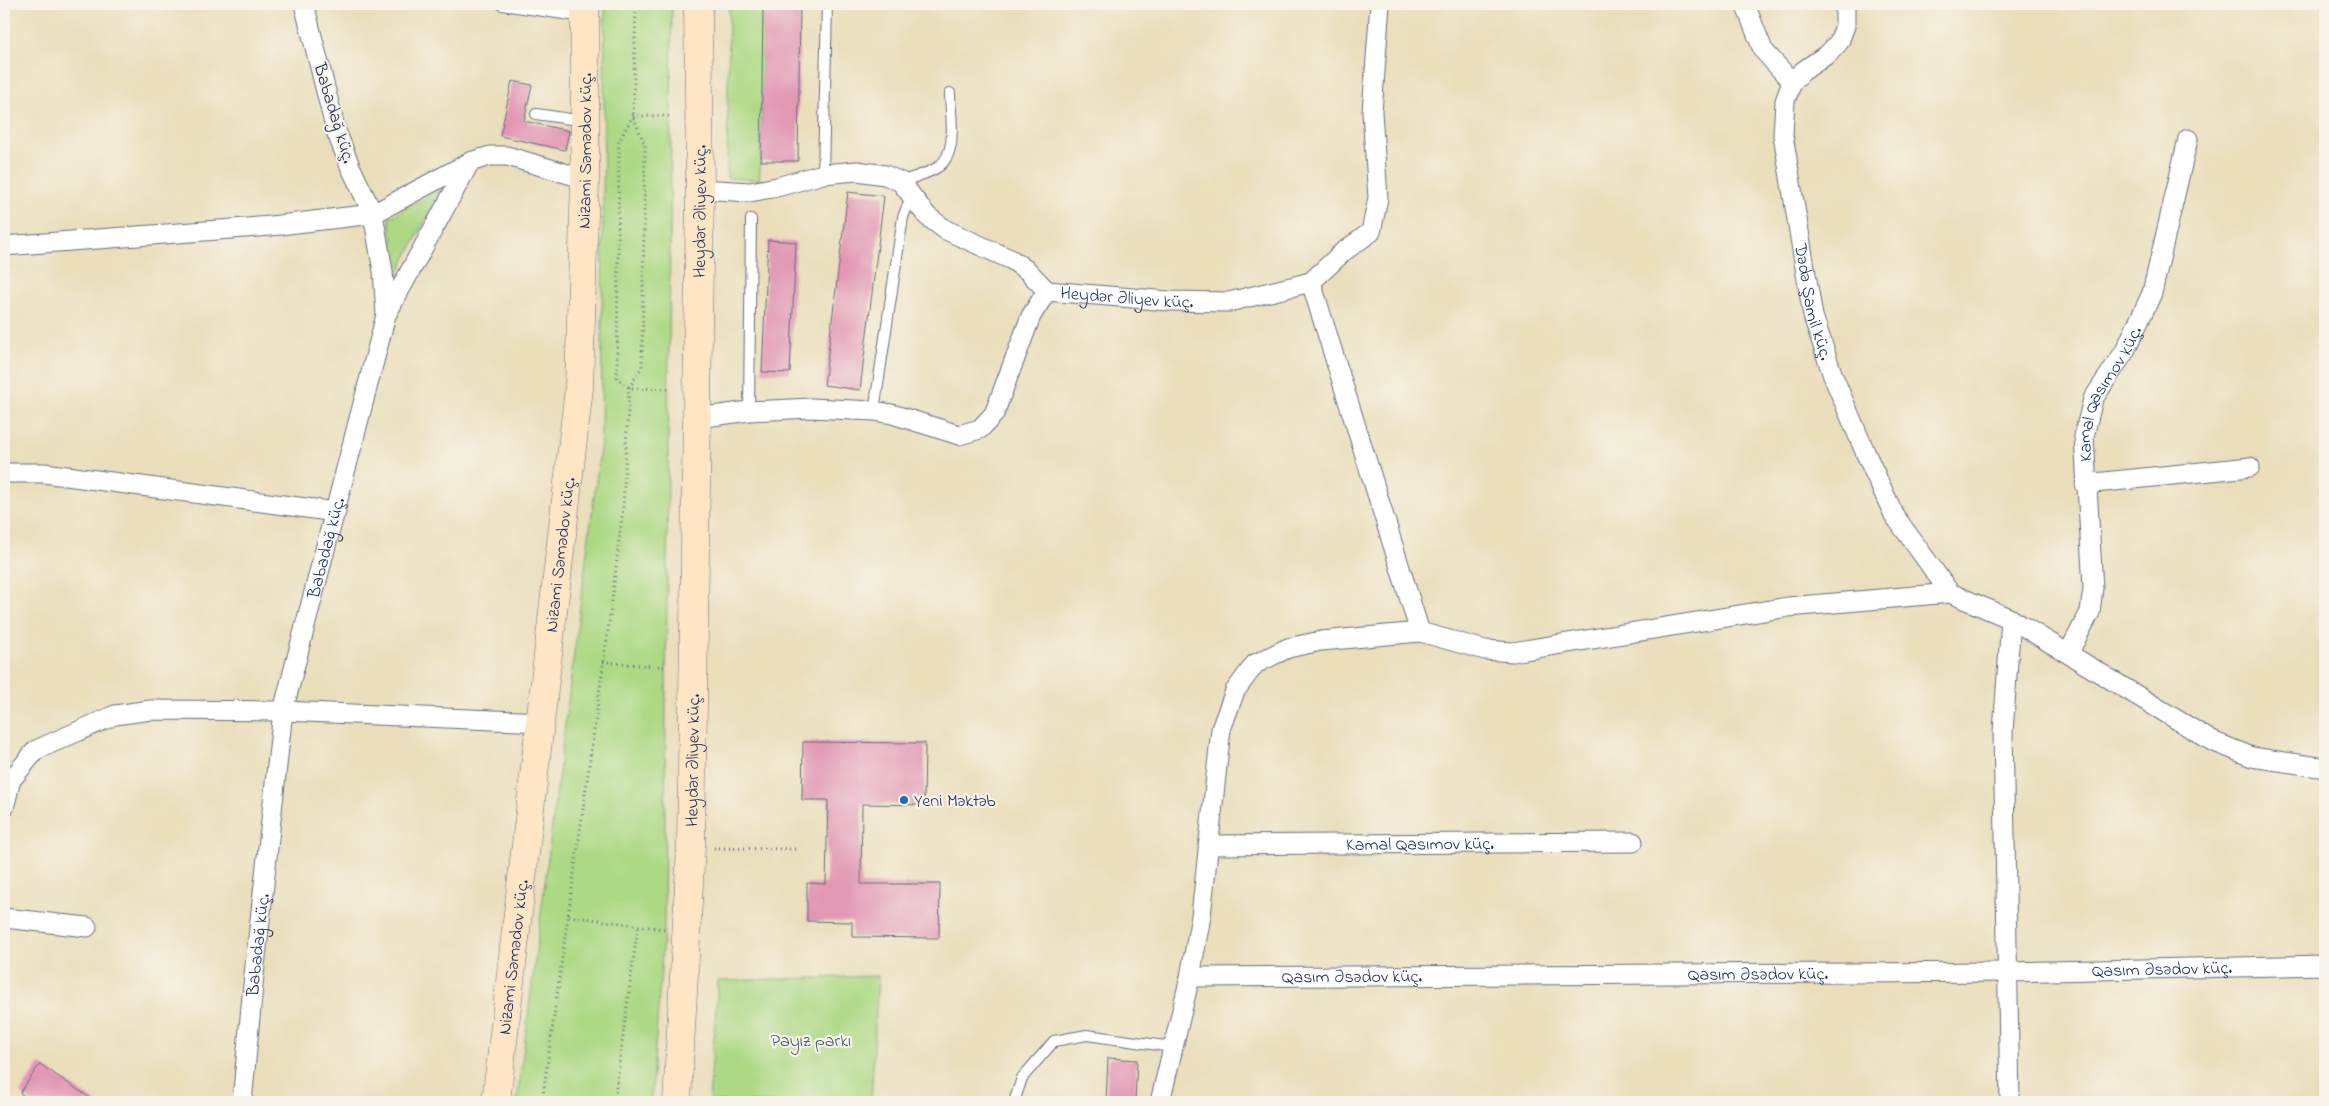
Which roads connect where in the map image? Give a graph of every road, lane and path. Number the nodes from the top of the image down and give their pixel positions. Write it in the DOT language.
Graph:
graph roads {
  1 [pos="304,4"];
  2 [pos="636,4"];
  3 [pos="698,4"];
  4 [pos="827,4"];
  5 [pos="1380,4"];
  6 [pos="1745,4"];
  7 [pos="1845,4"];
  8 [pos="502,5"];
  9 [pos="585,10"];
  10 [pos="1792,82"];
  11 [pos="950,92"];
  12 [pos="536,114"];
  13 [pos="633,116"];
  14 [pos="671,116"];
  15 [pos="585,122"];
  16 [pos="2188,139"];
  17 [pos="470,162"];
  18 [pos="823,174"];
  19 [pos="584,179"];
  20 [pos="700,189"];
  21 [pos="906,190"];
  22 [pos="373,214"];
  23 [pos="751,219"];
  24 [pos="4,246"];
  25 [pos="1311,282"];
  26 [pos="1047,291"];
  27 [pos="386,315"];
  28 [pos="630,388"];
  29 [pos="668,389"];
  30 [pos="874,411"];
  31 [pos="748,412"];
  32 [pos="698,418"];
  33 [pos="2250,466"];
  34 [pos="4,473"];
  35 [pos="2086,484"];
  36 [pos="336,512"];
  37 [pos="1950,593"];
  38 [pos="2011,619"];
  39 [pos="1420,632"];
  40 [pos="2069,652"];
  41 [pos="603,662"];
  42 [pos="666,667"];
  43 [pos="283,711"];
  44 [pos="541,722"];
  45 [pos="2325,768"];
  46 [pos="4,808"];
  47 [pos="1633,842"];
  48 [pos="1208,845"];
  49 [pos="691,848"];
  50 [pos="797,849"];
  51 [pos="569,916"];
  52 [pos="4,918"];
  53 [pos="638,926"];
  54 [pos="87,927"];
  55 [pos="664,930"];
  56 [pos="2325,965"];
  57 [pos="2008,972"];
  58 [pos="1190,977"];
  59 [pos="1172,1047"];
  60 [pos="242,1102"];
  61 [pos="496,1102"];
  62 [pos="542,1102"];
  63 [pos="614,1102"];
  64 [pos="677,1102"];
  65 [pos="1014,1102"];
  66 [pos="1160,1102"];
  67 [pos="2010,1102"];
  1 -- 22 [label="street, Babadağ küç."];
  2 -- 13 [label="path"];
  3 -- 20 [label="main road, Heydər Əliyev küç."];
  4 -- 18 [label="lane"];
  5 -- 25 [label="street, Heydər Əliyev küç."];
  6 -- 10 [label="street"];
  7 -- 10 [label="street"];
  8 -- 9 [label="lane"];
  9 -- 15 [label="main road, Nizami Səmədov küç."];
  10 -- 37 [label="street, Dədə Şamil küç."];
  11 -- 21 [label="lane"];
  12 -- 15 [label="lane"];
  13 -- 14 [label="path"];
  13 -- 28 [label="path"];
  13 -- 28 [label="path"];
  15 -- 19 [label="main road, Nizami Səmədov küç."];
  16 -- 35 [label="street, Kamal Qasımov küç."];
  17 -- 19 [label="street"];
  17 -- 22 [label="street"];
  17 -- 27 [label="street"];
  18 -- 20 [label="street"];
  18 -- 21 [label="street"];
  19 -- 44 [label="main road, Nizami Səmədov küç."];
  20 -- 32 [label="main road, Heydər Əliyev küç."];
  21 -- 26 [label="street"];
  21 -- 30 [label="lane"];
  22 -- 24 [label="street"];
  22 -- 27 [label="street, Babadağ küç."];
  23 -- 31 [label="lane"];
  25 -- 26 [label="street, Heydər Əliyev küç."];
  25 -- 39 [label="street"];
  26 -- 30 [label="street, Heydər Əliyev küç."];
  27 -- 36 [label="street, Babadağ küç."];
  28 -- 29 [label="path"];
  28 -- 41 [label="path"];
  30 -- 31 [label="street, Heydər Əliyev küç."];
  31 -- 32 [label="street, Heydər Əliyev küç."];
  32 -- 49 [label="main road, Heydər Əliyev küç."];
  33 -- 35 [label="street"];
  34 -- 36 [label="street"];
  35 -- 40 [label="street, Kamal Qasımov küç."];
  36 -- 43 [label="street, Babadağ küç."];
  37 -- 38 [label="street"];
  37 -- 39 [label="street"];
  38 -- 40 [label="street"];
  38 -- 57 [label="street"];
  39 -- 48 [label="street"];
  40 -- 45 [label="street"];
  41 -- 42 [label="path"];
  41 -- 51 [label="path"];
  43 -- 44 [label="street"];
  43 -- 46 [label="street"];
  43 -- 60 [label="street, Babadağ küç."];
  44 -- 61 [label="main road, Nizami Səmədov küç."];
  47 -- 48 [label="street, Kamal Qasımov küç."];
  48 -- 58 [label="street"];
  49 -- 50 [label="path"];
  49 -- 64 [label="main road, Heydər Əliyev küç."];
  51 -- 53 [label="path"];
  51 -- 62 [label="path"];
  52 -- 54 [label="street"];
  53 -- 55 [label="path"];
  53 -- 63 [label="path"];
  56 -- 57 [label="street, Qasım Əsədov küç."];
  57 -- 58 [label="street, Qasım Əsədov küç."];
  57 -- 67 [label="street"];
  58 -- 59 [label="street"];
  59 -- 65 [label="lane"];
  59 -- 66 [label="street"];
}
